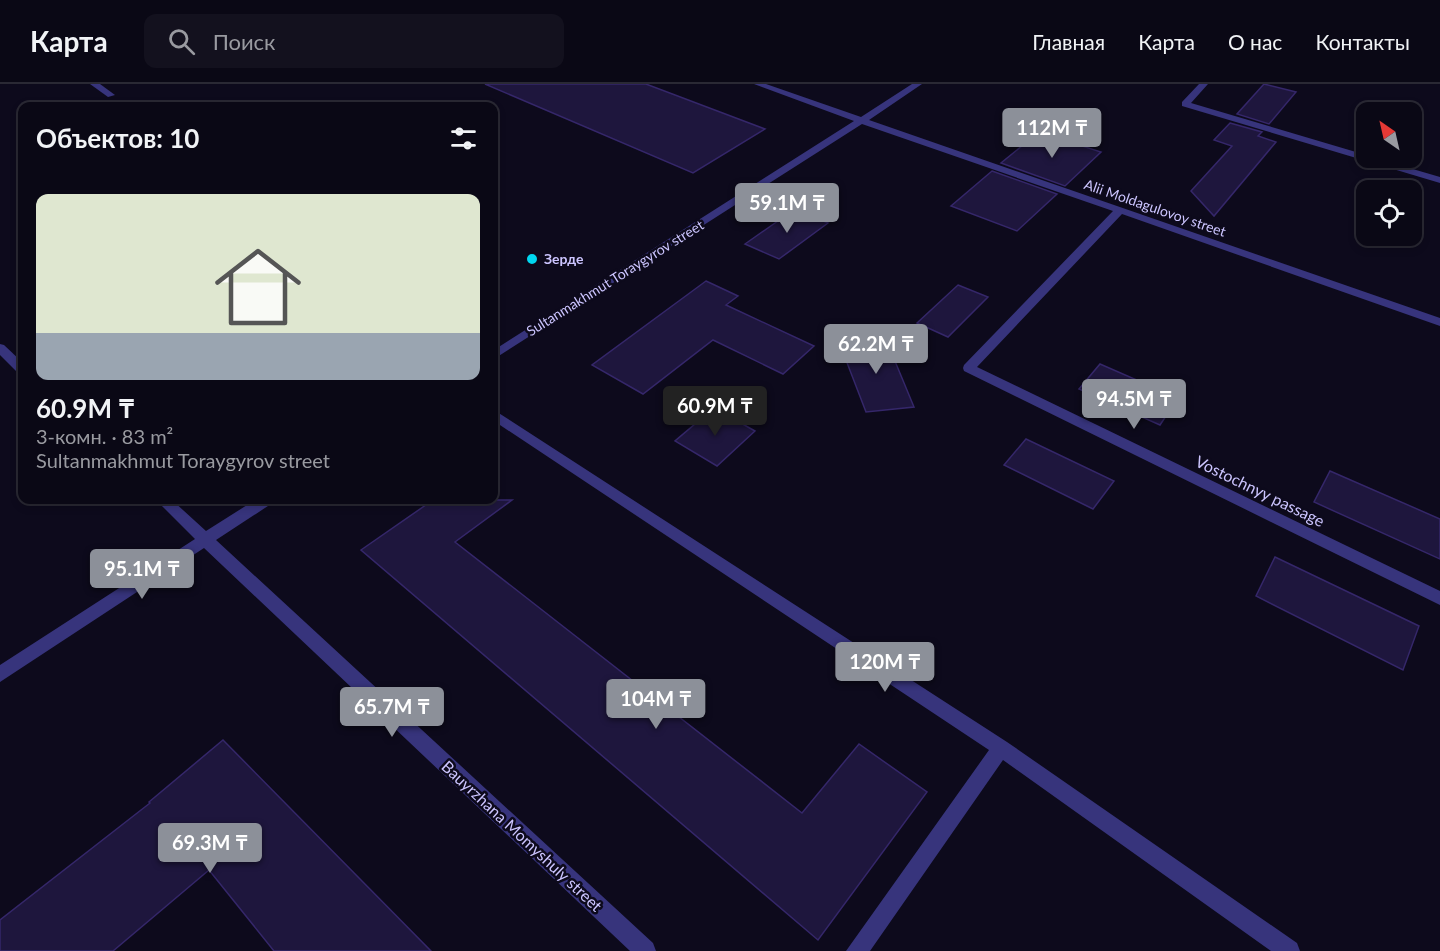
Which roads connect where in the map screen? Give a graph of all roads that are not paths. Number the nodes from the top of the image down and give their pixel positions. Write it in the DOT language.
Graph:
graph roads {
  1 [pos="94,84"];
  2 [pos="758,84"];
  3 [pos="918,84"];
  4 [pos="1204,84"];
  5 [pos="111,94"];
  6 [pos="861,122"];
  7 [pos="1440,180"];
  8 [pos="1119,211"];
  9 [pos="1440,322"];
  10 [pos="0,348"];
  11 [pos="498,352"];
  12 [pos="18,365"];
  13 [pos="498,418"];
  14 [pos="167,504"];
  15 [pos="260,504"];
  16 [pos="205,538"];
  17 [pos="1440,598"];
  18 [pos="0,674"];
  19 [pos="1001,748"];
  20 [pos="645,951"];
  21 [pos="857,951"];
  22 [pos="1289,951"];
  1 -- 5 [label="street"];
  2 -- 6 [label="street, Alii Moldagulovoy street"];
  3 -- 6 [label="street, Sultanmakhmut Toraygyrov street"];
  4 -- 7 [label="street"];
  6 -- 8 [label="street, Alii Moldagulovoy street"];
  6 -- 11 [label="street, Sultanmakhmut Toraygyrov street"];
  8 -- 9 [label="street, Alii Moldagulovoy street"];
  8 -- 17 [label="street, Vostochnyy passage"];
  10 -- 12 [label="street"];
  13 -- 19 [label="street"];
  14 -- 16 [label="street, Bauyrzhana Momyshuly street"];
  15 -- 16 [label="street"];
  16 -- 18 [label="street"];
  16 -- 20 [label="street, Bauyrzhana Momyshuly street"];
  19 -- 21 [label="street"];
  19 -- 22 [label="street"];
}
